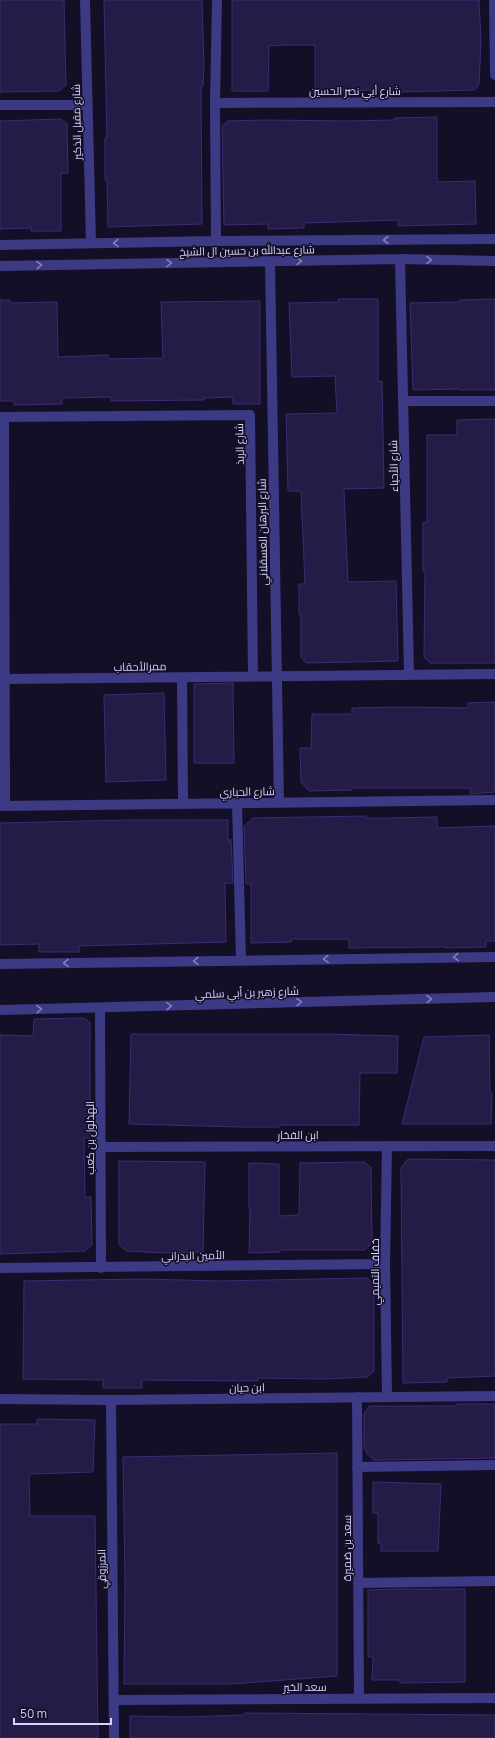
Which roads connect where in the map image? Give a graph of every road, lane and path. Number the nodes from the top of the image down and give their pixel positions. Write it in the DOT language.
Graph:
graph roads {
  1 [pos="85,0"];
  2 [pos="217,0"];
  3 [pos="494,0"];
  4 [pos="495,75"];
  5 [pos="495,102"];
  6 [pos="215,103"];
  7 [pos="88,105"];
  8 [pos="0,106"];
  9 [pos="495,240"];
  10 [pos="216,241"];
  11 [pos="91,243"];
  12 [pos="0,245"];
  13 [pos="400,259"];
  14 [pos="270,261"];
  15 [pos="495,261"];
  16 [pos="0,266"];
  17 [pos="404,401"];
  18 [pos="495,401"];
  19 [pos="2,417"];
  20 [pos="409,674"];
  21 [pos="495,674"];
  22 [pos="253,676"];
  23 [pos="276,676"];
  24 [pos="182,677"];
  25 [pos="5,679"];
  26 [pos="495,800"];
  27 [pos="237,803"];
  28 [pos="279,803"];
  29 [pos="183,804"];
  30 [pos="3,806"];
  31 [pos="495,957"];
  32 [pos="241,960"];
  33 [pos="0,964"];
  34 [pos="495,997"];
  35 [pos="100,1008"];
  36 [pos="0,1010"];
  37 [pos="387,1146"];
  38 [pos="495,1146"];
  39 [pos="101,1147"];
  40 [pos="385,1264"];
  41 [pos="0,1268"];
  42 [pos="101,1268"];
  43 [pos="495,1396"];
  44 [pos="357,1397"];
  45 [pos="387,1398"];
  46 [pos="0,1399"];
  47 [pos="111,1400"];
  48 [pos="495,1465"];
  49 [pos="357,1467"];
  50 [pos="495,1581"];
  51 [pos="358,1583"];
  52 [pos="359,1698"];
  53 [pos="495,1698"];
  54 [pos="115,1700"];
  55 [pos="114,1738"];
  1 -- 7 [label="street, شارع مقبل الذكير"];
  2 -- 6 [label="street"];
  3 -- 4 [label="street"];
  5 -- 6 [label="street, شارع أبي نصر الحسين"];
  6 -- 10 [label="street"];
  7 -- 8 [label="street"];
  7 -- 11 [label="street, شارع مقبل الذكير"];
  9 -- 10 [label="street, شارع عبدالله بن حسين ال الشيخ, one-way"];
  10 -- 11 [label="street, شارع عبدالله بن حسين ال الشيخ, one-way"];
  11 -- 12 [label="street, شارع عبدالله بن حسين ال الشيخ"];
  14 -- 13 [label="street, شارع عبدالله بن حسين ال الشيخ, one-way"];
  13 -- 15 [label="street, شارع عبدالله بن حسين ال الشيخ, one-way"];
  13 -- 17 [label="street, شارع الأحياء"];
  16 -- 14 [label="street, شارع عبدالله بن حسين ال الشيخ, one-way"];
  14 -- 23 [label="street, شارع البرهان العسقلاني"];
  17 -- 18 [label="street"];
  17 -- 20 [label="street, شارع الأحياء"];
  19 -- 22 [label="street, شارع الربذ"];
  19 -- 25 [label="street"];
  20 -- 21 [label="street, ممرالأحقاب"];
  20 -- 23 [label="street, ممرالأحقاب"];
  22 -- 23 [label="street, ممرالأحقاب"];
  22 -- 24 [label="street, ممرالأحقاب"];
  23 -- 28 [label="street, شارع البرهان العسقلاني"];
  24 -- 25 [label="street, ممرالأحقاب"];
  24 -- 29 [label="street"];
  25 -- 30 [label="street"];
  26 -- 28 [label="street, شارع الحباري"];
  27 -- 28 [label="street, شارع الحباري"];
  27 -- 29 [label="street, شارع الحباري"];
  27 -- 32 [label="street"];
  29 -- 30 [label="street, شارع الحباري"];
  31 -- 32 [label="street, one-way"];
  32 -- 33 [label="street, one-way"];
  35 -- 34 [label="street, شارع زهير بن أبي سلمي, one-way"];
  36 -- 35 [label="street, شارع زهير بن أبي سلمي, one-way"];
  35 -- 39 [label="street, الهذلول بن كعب"];
  37 -- 38 [label="street, ابن الفخار"];
  37 -- 39 [label="street, ابن الفخار"];
  37 -- 40 [label="street, خفاف التميمي"];
  39 -- 42 [label="street, الهذلول بن كعب"];
  40 -- 42 [label="street, الأمين البدراني"];
  40 -- 45 [label="street, خفاف التميمي"];
  41 -- 42 [label="street, الأمين البدراني"];
  43 -- 45 [label="street, ابن حيان"];
  44 -- 45 [label="street, ابن حيان"];
  44 -- 47 [label="street, ابن حيان"];
  44 -- 49 [label="street, سعد بن ضميرة"];
  46 -- 47 [label="street, ابن حيان"];
  47 -- 54 [label="street, المرزوقي"];
  48 -- 49 [label="street"];
  49 -- 51 [label="street, سعد بن ضميرة"];
  50 -- 51 [label="street"];
  51 -- 52 [label="street, سعد بن ضميرة"];
  52 -- 53 [label="street, سعد الخير"];
  52 -- 54 [label="street, سعد الخير"];
  54 -- 55 [label="street, المرزوقي"];
}
